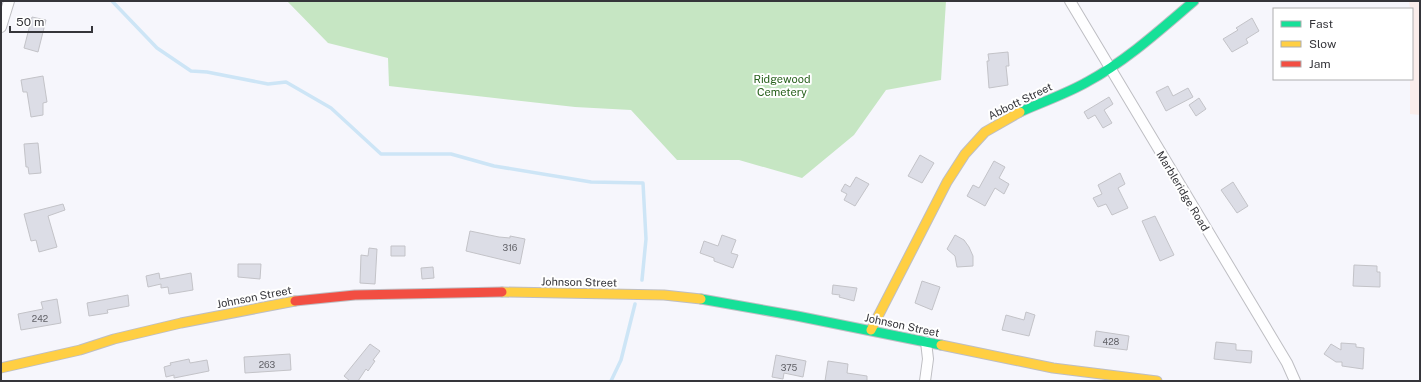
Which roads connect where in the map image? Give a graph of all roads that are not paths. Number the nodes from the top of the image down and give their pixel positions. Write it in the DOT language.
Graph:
graph roads {
  1 [pos="9,1"];
  2 [pos="1070,1"];
  3 [pos="1194,1"];
  4 [pos="1,27"];
  5 [pos="1110,67"];
  6 [pos="870,330"];
  7 [pos="926,342"];
  8 [pos="1,368"];
  9 [pos="925,381"];
  10 [pos="1157,381"];
  11 [pos="1295,381"];
  1 -- 4 [label="street"];
  2 -- 5 [label="street, Marbleridge Road"];
  3 -- 5 [label="street, Abbott Street"];
  5 -- 6 [label="street, Abbott Street"];
  5 -- 11 [label="street, Marbleridge Road"];
  6 -- 7 [label="street, Johnson Street"];
  6 -- 8 [label="street, Johnson Street"];
  7 -- 9 [label="street"];
  7 -- 10 [label="street, Johnson Street"];
}
